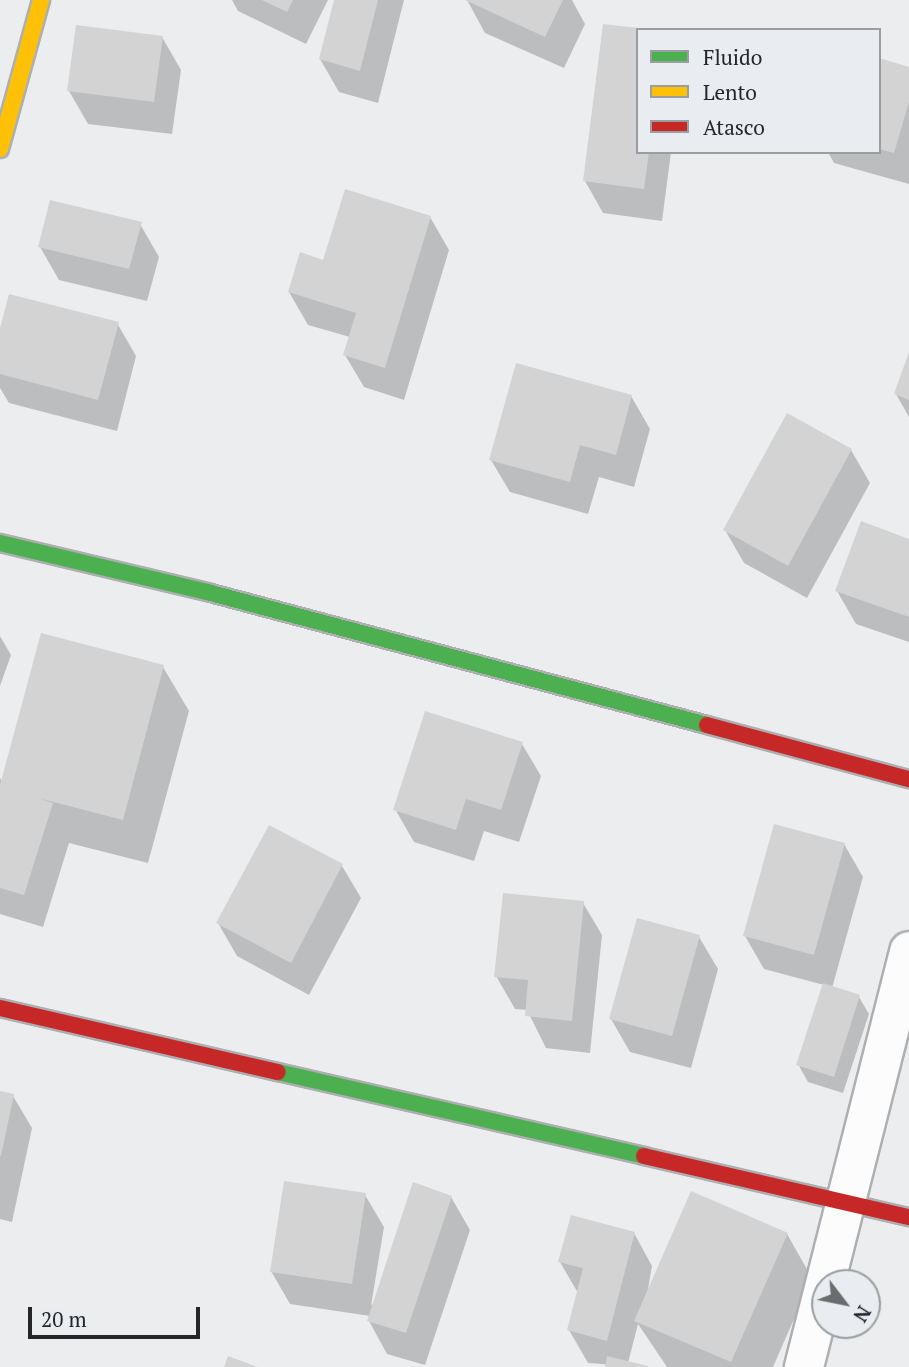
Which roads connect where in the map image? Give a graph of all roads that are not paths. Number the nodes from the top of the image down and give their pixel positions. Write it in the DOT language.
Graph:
graph roads {
  1 [pos="38,1"];
  2 [pos="0,149"];
  3 [pos="0,543"];
  4 [pos="909,779"];
  5 [pos="909,951"];
  6 [pos="0,1008"];
  7 [pos="846,1202"];
  8 [pos="909,1217"];
  9 [pos="804,1367"];
  1 -- 2 [label="street"];
  3 -- 4 [label="street"];
  5 -- 7 [label="street"];
  6 -- 7 [label="street"];
  7 -- 8 [label="street"];
  7 -- 9 [label="street"];
}
